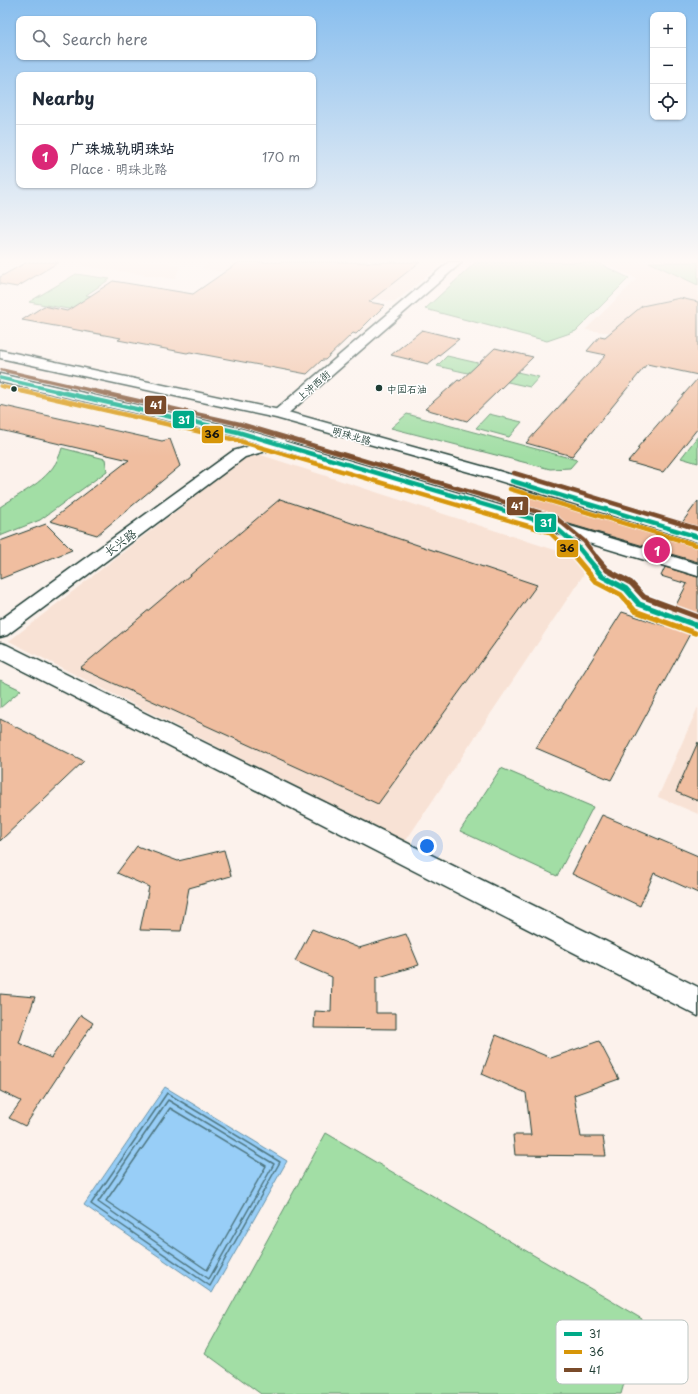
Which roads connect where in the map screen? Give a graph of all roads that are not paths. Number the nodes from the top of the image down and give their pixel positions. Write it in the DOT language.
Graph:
graph roads {
  1 [pos="380,327"];
  2 [pos="0,354"];
  3 [pos="0,378"];
  4 [pos="279,414"];
  5 [pos="238,432"];
  6 [pos="278,443"];
  7 [pos="239,454"];
  8 [pos="698,537"];
  9 [pos="698,570"];
  10 [pos="0,630"];
  11 [pos="0,650"];
  12 [pos="698,1002"];
  1 -- 4 [label="main road, 上沖西街"];
  2 -- 4 [label="main road, 明珠北路"];
  3 -- 5 [label="main road"];
  4 -- 8 [label="main road, 明珠北路"];
  5 -- 6 [label="main road"];
  5 -- 7 [label="main road"];
  6 -- 7 [label="main road, 长兴路"];
  6 -- 9 [label="main road"];
  7 -- 10 [label="main road, 长兴路"];
  11 -- 12 [label="main road"];
}
